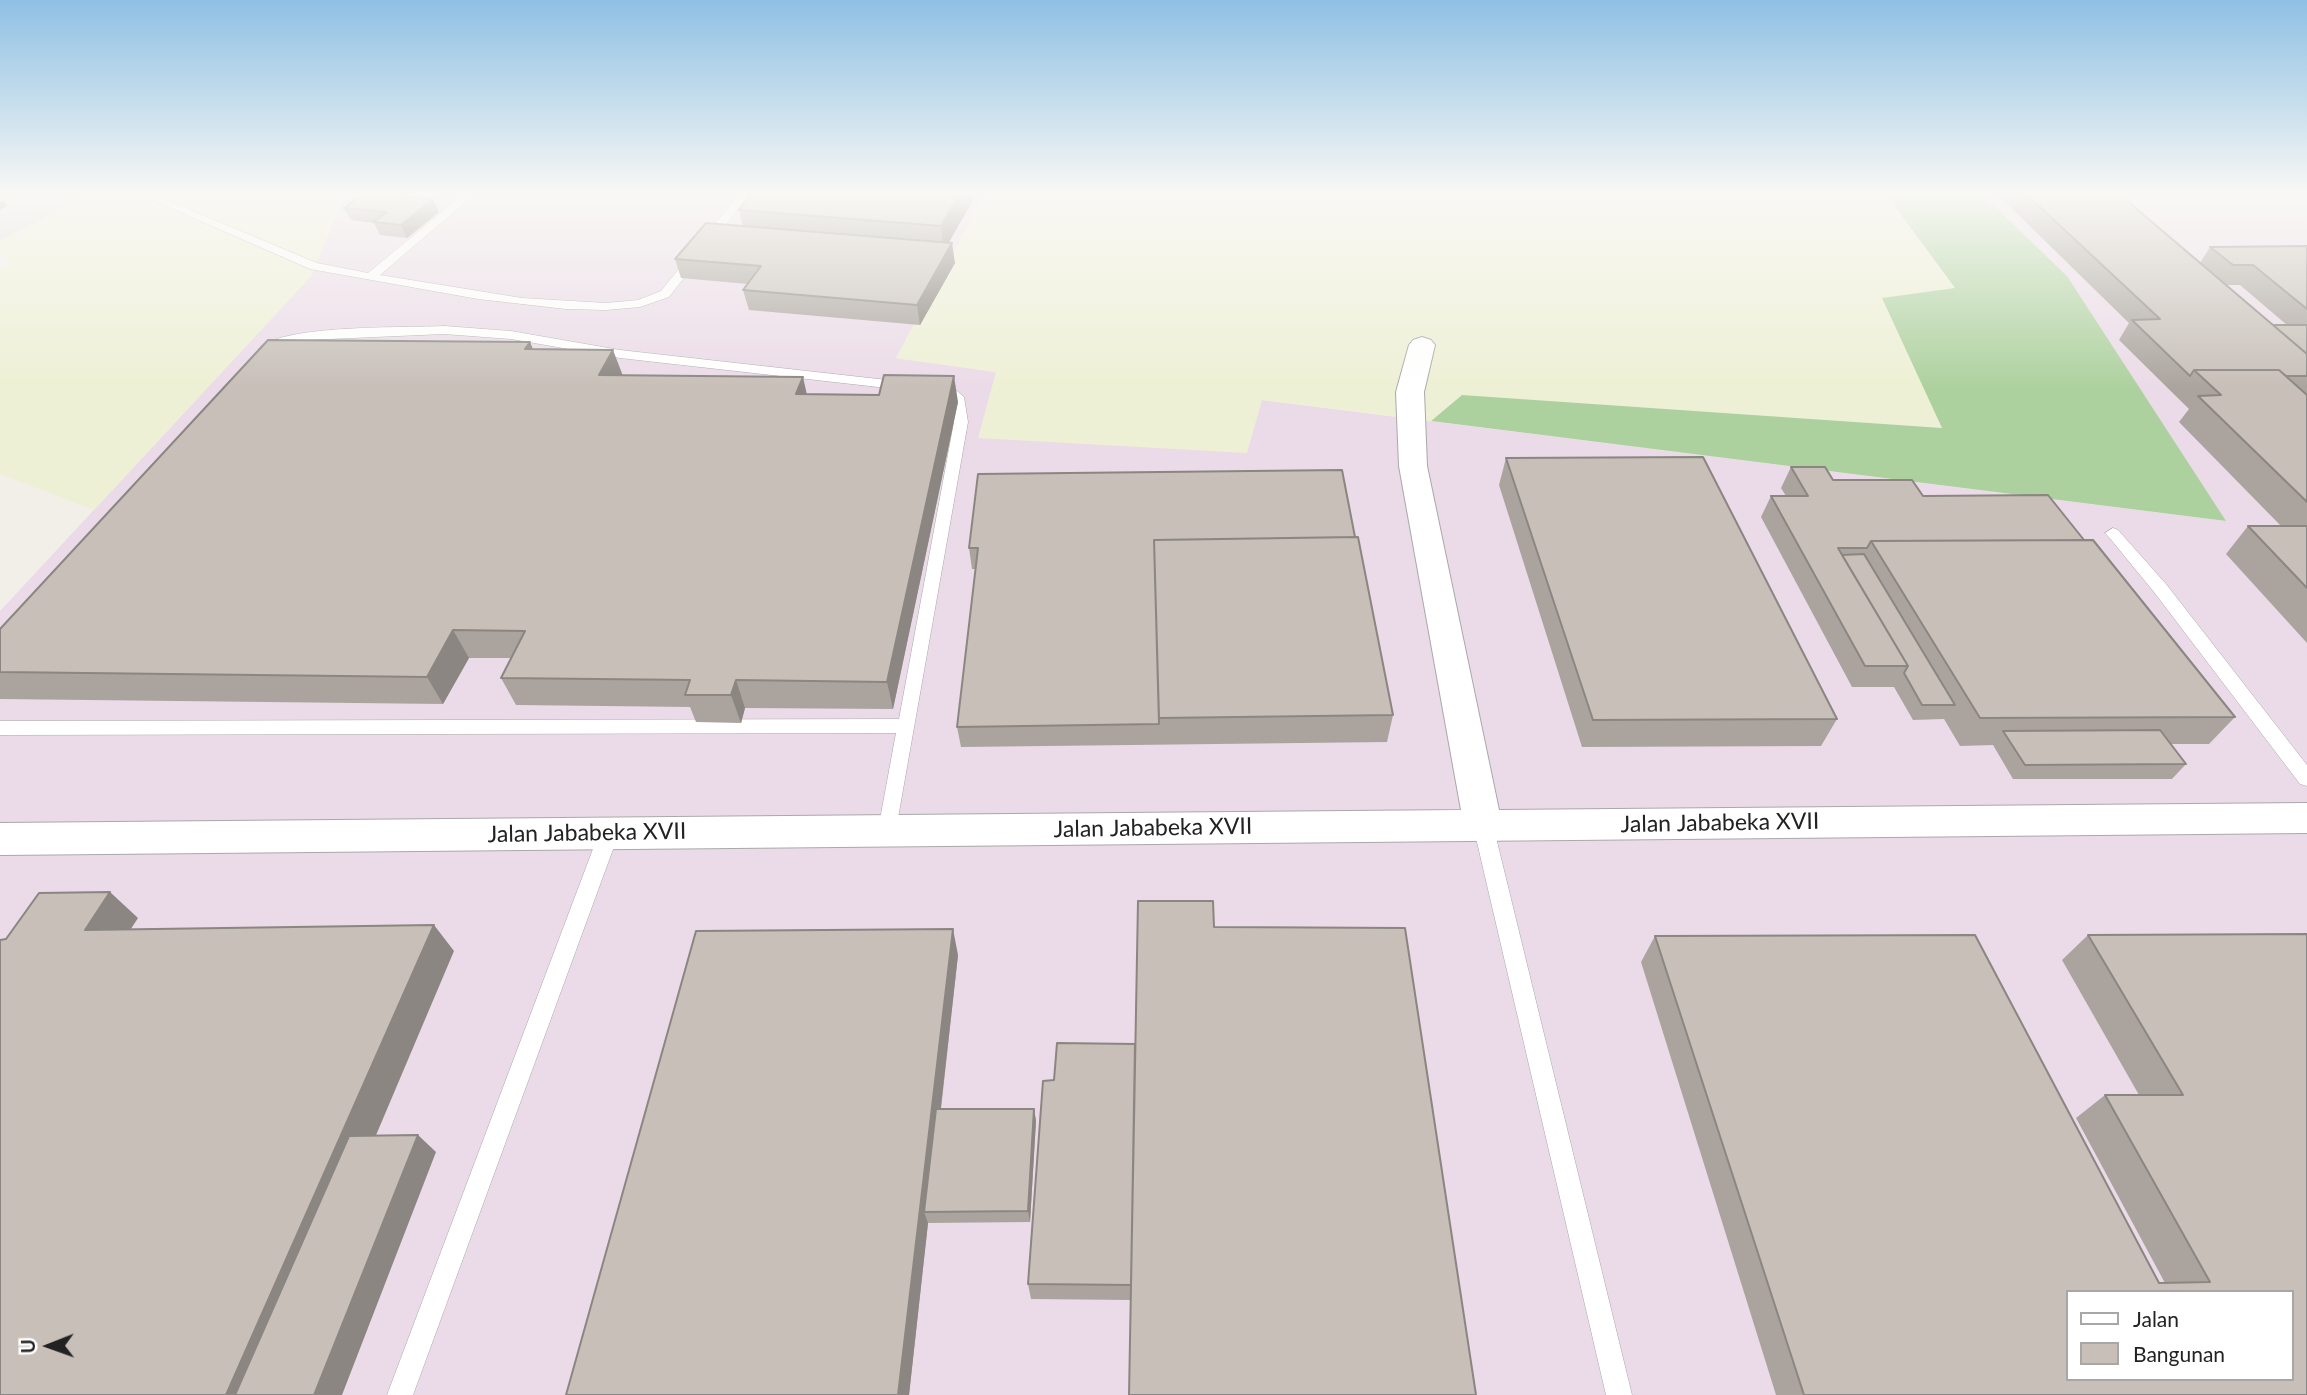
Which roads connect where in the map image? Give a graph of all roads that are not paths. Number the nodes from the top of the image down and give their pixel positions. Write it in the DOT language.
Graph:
graph roads {
  1 [pos="296,258"];
  2 [pos="393,258"];
  3 [pos="693,258"];
  4 [pos="370,278"];
  5 [pos="1422,345"];
  6 [pos="251,360"];
  7 [pos="2113,533"];
  8 [pos="906,726"];
  9 [pos="0,728"];
  10 [pos="2307,779"];
  11 [pos="2307,818"];
  12 [pos="1483,825"];
  13 [pos="888,831"];
  14 [pos="609,833"];
  15 [pos="0,839"];
  16 [pos="400,1395"];
  17 [pos="1619,1395"];
  1 -- 4 [label="lane"];
  2 -- 4 [label="lane"];
  3 -- 4 [label="lane"];
  5 -- 12 [label="street"];
  6 -- 8 [label="lane"];
  7 -- 10 [label="lane"];
  8 -- 9 [label="lane"];
  8 -- 13 [label="lane"];
  11 -- 12 [label="street, Jalan Jababeka XVII"];
  12 -- 13 [label="street, Jalan Jababeka XVII"];
  12 -- 17 [label="lane"];
  13 -- 14 [label="street, Jalan Jababeka XVII"];
  14 -- 15 [label="street, Jalan Jababeka XVII"];
  14 -- 16 [label="lane"];
}
